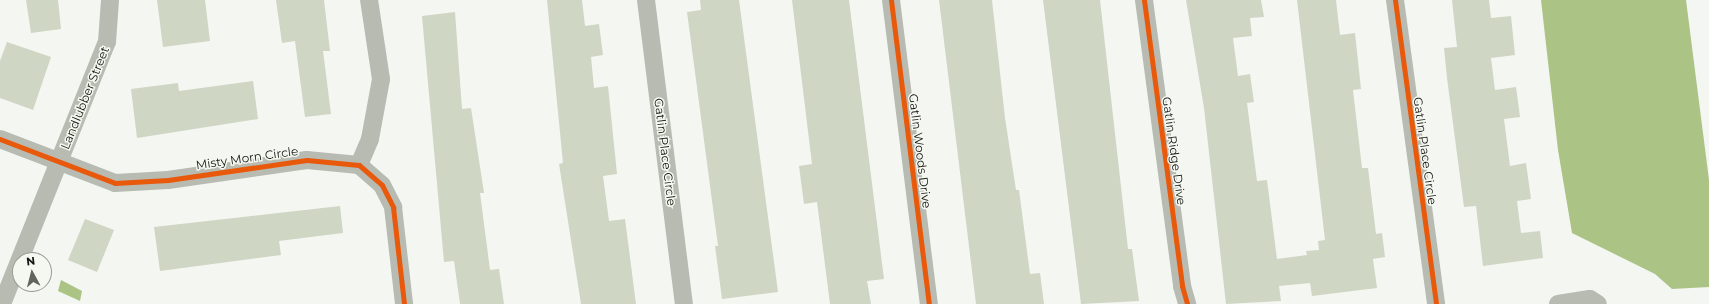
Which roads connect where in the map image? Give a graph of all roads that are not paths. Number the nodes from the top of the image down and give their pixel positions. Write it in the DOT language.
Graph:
graph roads {
  1 [pos="110,0"];
  2 [pos="369,0"];
  3 [pos="646,0"];
  4 [pos="891,0"];
  5 [pos="1144,0"];
  6 [pos="1395,0"];
  7 [pos="0,139"];
  8 [pos="59,163"];
  9 [pos="359,165"];
  10 [pos="2,304"];
  11 [pos="404,304"];
  12 [pos="684,304"];
  13 [pos="929,304"];
  14 [pos="1187,304"];
  15 [pos="1436,304"];
  16 [pos="1558,304"];
  17 [pos="1598,304"];
  1 -- 8 [label="street, Landlubber Street"];
  2 -- 9 [label="street"];
  3 -- 12 [label="street, Gatlin Place Circle"];
  4 -- 13 [label="street, Gatlin Woods Drive"];
  5 -- 14 [label="street, Gatlin Ridge Drive"];
  6 -- 15 [label="street, Gatlin Place Circle"];
  7 -- 8 [label="street, Misty Morn Circle"];
  8 -- 9 [label="street, Misty Morn Circle"];
  8 -- 10 [label="street, Landlubber Street"];
  9 -- 11 [label="street"];
  16 -- 17 [label="street"];
}
